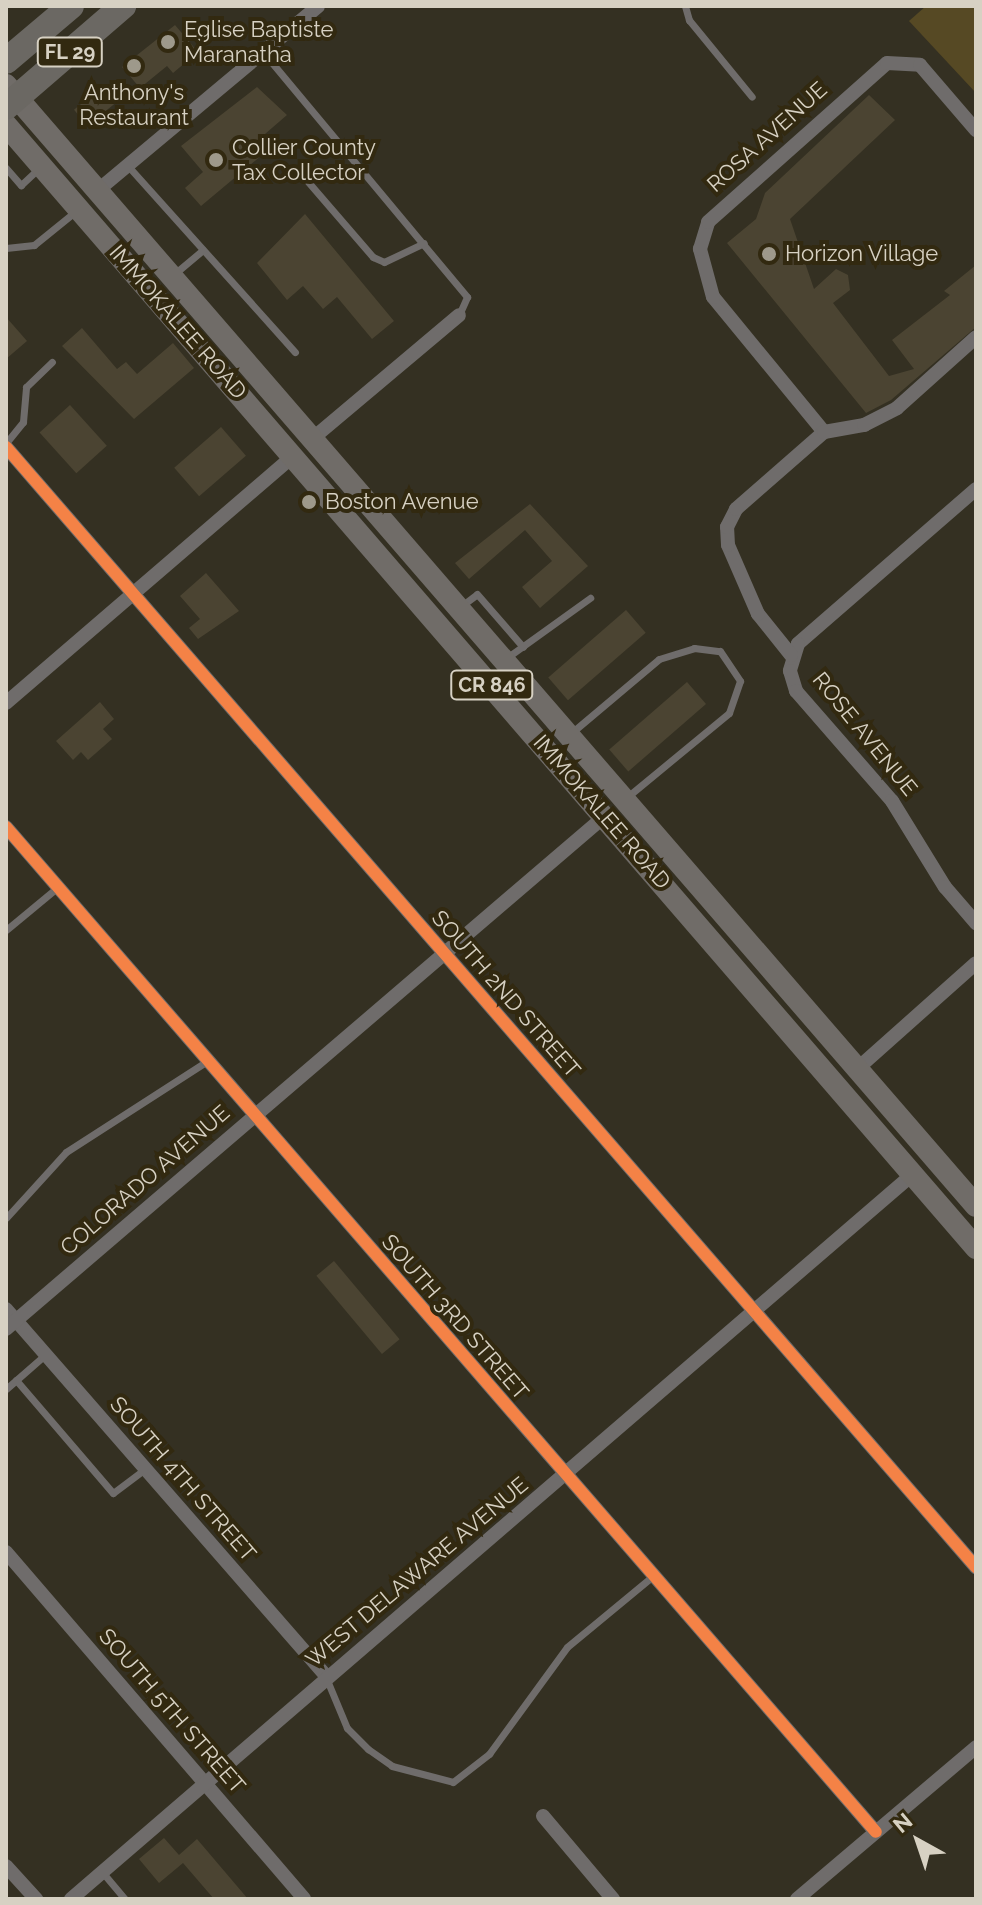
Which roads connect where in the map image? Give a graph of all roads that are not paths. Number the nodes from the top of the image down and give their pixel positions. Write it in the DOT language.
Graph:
graph roads {
  1 [pos="71,6"];
  2 [pos="123,6"];
  3 [pos="318,6"];
  4 [pos="685,6"];
  5 [pos="263,52"];
  6 [pos="6,61"];
  7 [pos="10,96"];
  8 [pos="752,97"];
  9 [pos="976,130"];
  10 [pos="10,137"];
  11 [pos="42,166"];
  12 [pos="128,166"];
  13 [pos="6,168"];
  14 [pos="303,176"];
  15 [pos="97,191"];
  16 [pos="79,208"];
  17 [pos="424,243"];
  18 [pos="7,247"];
  19 [pos="203,250"];
  20 [pos="167,272"];
  21 [pos="143,283"];
  22 [pos="459,315"];
  23 [pos="976,337"];
  24 [pos="295,352"];
  25 [pos="52,362"];
  26 [pos="824,432"];
  27 [pos="312,439"];
  28 [pos="6,445"];
  29 [pos="293,456"];
  30 [pos="976,489"];
  31 [pos="132,595"];
  32 [pos="590,598"];
  33 [pos="459,609"];
  34 [pos="523,647"];
  35 [pos="791,655"];
  36 [pos="504,661"];
  37 [pos="6,703"];
  38 [pos="569,735"];
  39 [pos="625,799"];
  40 [pos="605,816"];
  41 [pos="6,827"];
  42 [pos="58,887"];
  43 [pos="976,923"];
  44 [pos="6,930"];
  45 [pos="445,954"];
  46 [pos="976,963"];
  47 [pos="207,1061"];
  48 [pos="857,1069"];
  49 [pos="839,1084"];
  50 [pos="254,1116"];
  51 [pos="933,1157"];
  52 [pos="913,1174"];
  53 [pos="976,1206"];
  54 [pos="6,1218"];
  55 [pos="976,1248"];
  56 [pos="756,1313"];
  57 [pos="9,1319"];
  58 [pos="46,1354"];
  59 [pos="16,1380"];
  60 [pos="6,1389"];
  61 [pos="146,1469"];
  62 [pos="566,1474"];
  63 [pos="6,1552"];
  64 [pos="976,1567"];
  65 [pos="654,1575"];
  66 [pos="327,1677"];
  67 [pos="976,1747"];
  68 [pos="205,1784"];
  69 [pos="543,1816"];
  70 [pos="876,1832"];
  71 [pos="6,1866"];
  72 [pos="103,1873"];
  73 [pos="36,1899"];
  74 [pos="71,1899"];
  75 [pos="125,1899"];
  76 [pos="304,1899"];
  77 [pos="613,1899"];
  78 [pos="797,1899"];
  1 -- 6 [label="highway, FL 29"];
  2 -- 7 [label="highway, FL 29"];
  3 -- 5 [label="street"];
  4 -- 8 [label="lane"];
  5 -- 12 [label="street"];
  5 -- 17 [label="lane"];
  7 -- 15 [label="main road, IMMOKALEE ROAD / CR 846"];
  9 -- 26 [label="street, ROSA AVENUE"];
  10 -- 11 [label="main road, IMMOKALEE ROAD / CR 846"];
  11 -- 13 [label="lane"];
  11 -- 16 [label="main road, IMMOKALEE ROAD / CR 846"];
  12 -- 15 [label="street"];
  12 -- 19 [label="lane"];
  14 -- 17 [label="lane"];
  15 -- 20 [label="main road, IMMOKALEE ROAD / CR 846"];
  16 -- 18 [label="lane"];
  16 -- 21 [label="main road, IMMOKALEE ROAD / CR 846"];
  17 -- 22 [label="lane"];
  19 -- 20 [label="lane"];
  19 -- 24 [label="lane"];
  20 -- 21 [label="main road"];
  20 -- 27 [label="main road, IMMOKALEE ROAD / CR 846"];
  21 -- 29 [label="main road, IMMOKALEE ROAD / CR 846"];
  22 -- 27 [label="street"];
  23 -- 26 [label="street"];
  25 -- 28 [label="lane"];
  26 -- 35 [label="street"];
  27 -- 29 [label="main road"];
  27 -- 33 [label="main road, IMMOKALEE ROAD / CR 846"];
  28 -- 31 [label="street, SOUTH 2ND STREET"];
  29 -- 31 [label="street"];
  29 -- 40 [label="main road, IMMOKALEE ROAD / CR 846"];
  30 -- 35 [label="street, ROSE AVENUE"];
  31 -- 37 [label="street"];
  31 -- 45 [label="street, SOUTH 2ND STREET"];
  32 -- 34 [label="lane"];
  33 -- 34 [label="lane"];
  33 -- 36 [label="main road, IMMOKALEE ROAD / CR 846"];
  34 -- 36 [label="lane"];
  35 -- 43 [label="street, ROSE AVENUE"];
  36 -- 38 [label="main road, IMMOKALEE ROAD / CR 846"];
  38 -- 39 [label="main road, IMMOKALEE ROAD / CR 846"];
  38 -- 39 [label="lane"];
  39 -- 40 [label="main road"];
  39 -- 48 [label="main road, IMMOKALEE ROAD / CR 846"];
  40 -- 45 [label="street, COLORADO AVENUE"];
  40 -- 49 [label="main road, IMMOKALEE ROAD / CR 846"];
  41 -- 42 [label="street, SOUTH 3RD STREET"];
  42 -- 44 [label="lane"];
  42 -- 47 [label="street, SOUTH 3RD STREET"];
  45 -- 50 [label="street, COLORADO AVENUE"];
  45 -- 56 [label="street, SOUTH 2ND STREET"];
  46 -- 48 [label="street"];
  47 -- 50 [label="street, SOUTH 3RD STREET"];
  47 -- 54 [label="lane"];
  48 -- 49 [label="main road"];
  48 -- 51 [label="main road, IMMOKALEE ROAD / CR 846"];
  49 -- 52 [label="main road, IMMOKALEE ROAD / CR 846"];
  50 -- 57 [label="street, COLORADO AVENUE"];
  50 -- 62 [label="street, SOUTH 3RD STREET"];
  51 -- 52 [label="main road"];
  51 -- 53 [label="main road, IMMOKALEE ROAD / CR 846"];
  52 -- 55 [label="main road, IMMOKALEE ROAD / CR 846"];
  52 -- 56 [label="street, WEST DELAWARE AVENUE"];
  56 -- 62 [label="street, WEST DELAWARE AVENUE"];
  56 -- 64 [label="street, SOUTH 2ND STREET"];
  57 -- 58 [label="street, SOUTH 4TH STREET"];
  58 -- 59 [label="lane"];
  58 -- 61 [label="street, SOUTH 4TH STREET"];
  59 -- 60 [label="lane"];
  59 -- 61 [label="lane"];
  61 -- 66 [label="street, SOUTH 4TH STREET"];
  62 -- 65 [label="street, SOUTH 3RD STREET"];
  62 -- 66 [label="street, WEST DELAWARE AVENUE"];
  63 -- 68 [label="street, SOUTH 5TH STREET"];
  65 -- 66 [label="lane"];
  65 -- 70 [label="street, SOUTH 3RD STREET"];
  66 -- 68 [label="street, WEST DELAWARE AVENUE"];
  67 -- 70 [label="street"];
  68 -- 72 [label="street, WEST DELAWARE AVENUE"];
  68 -- 76 [label="street, SOUTH 5TH STREET"];
  69 -- 77 [label="street"];
  70 -- 78 [label="street"];
  71 -- 73 [label="street"];
  72 -- 74 [label="street, WEST DELAWARE AVENUE"];
  72 -- 75 [label="lane"];
}
